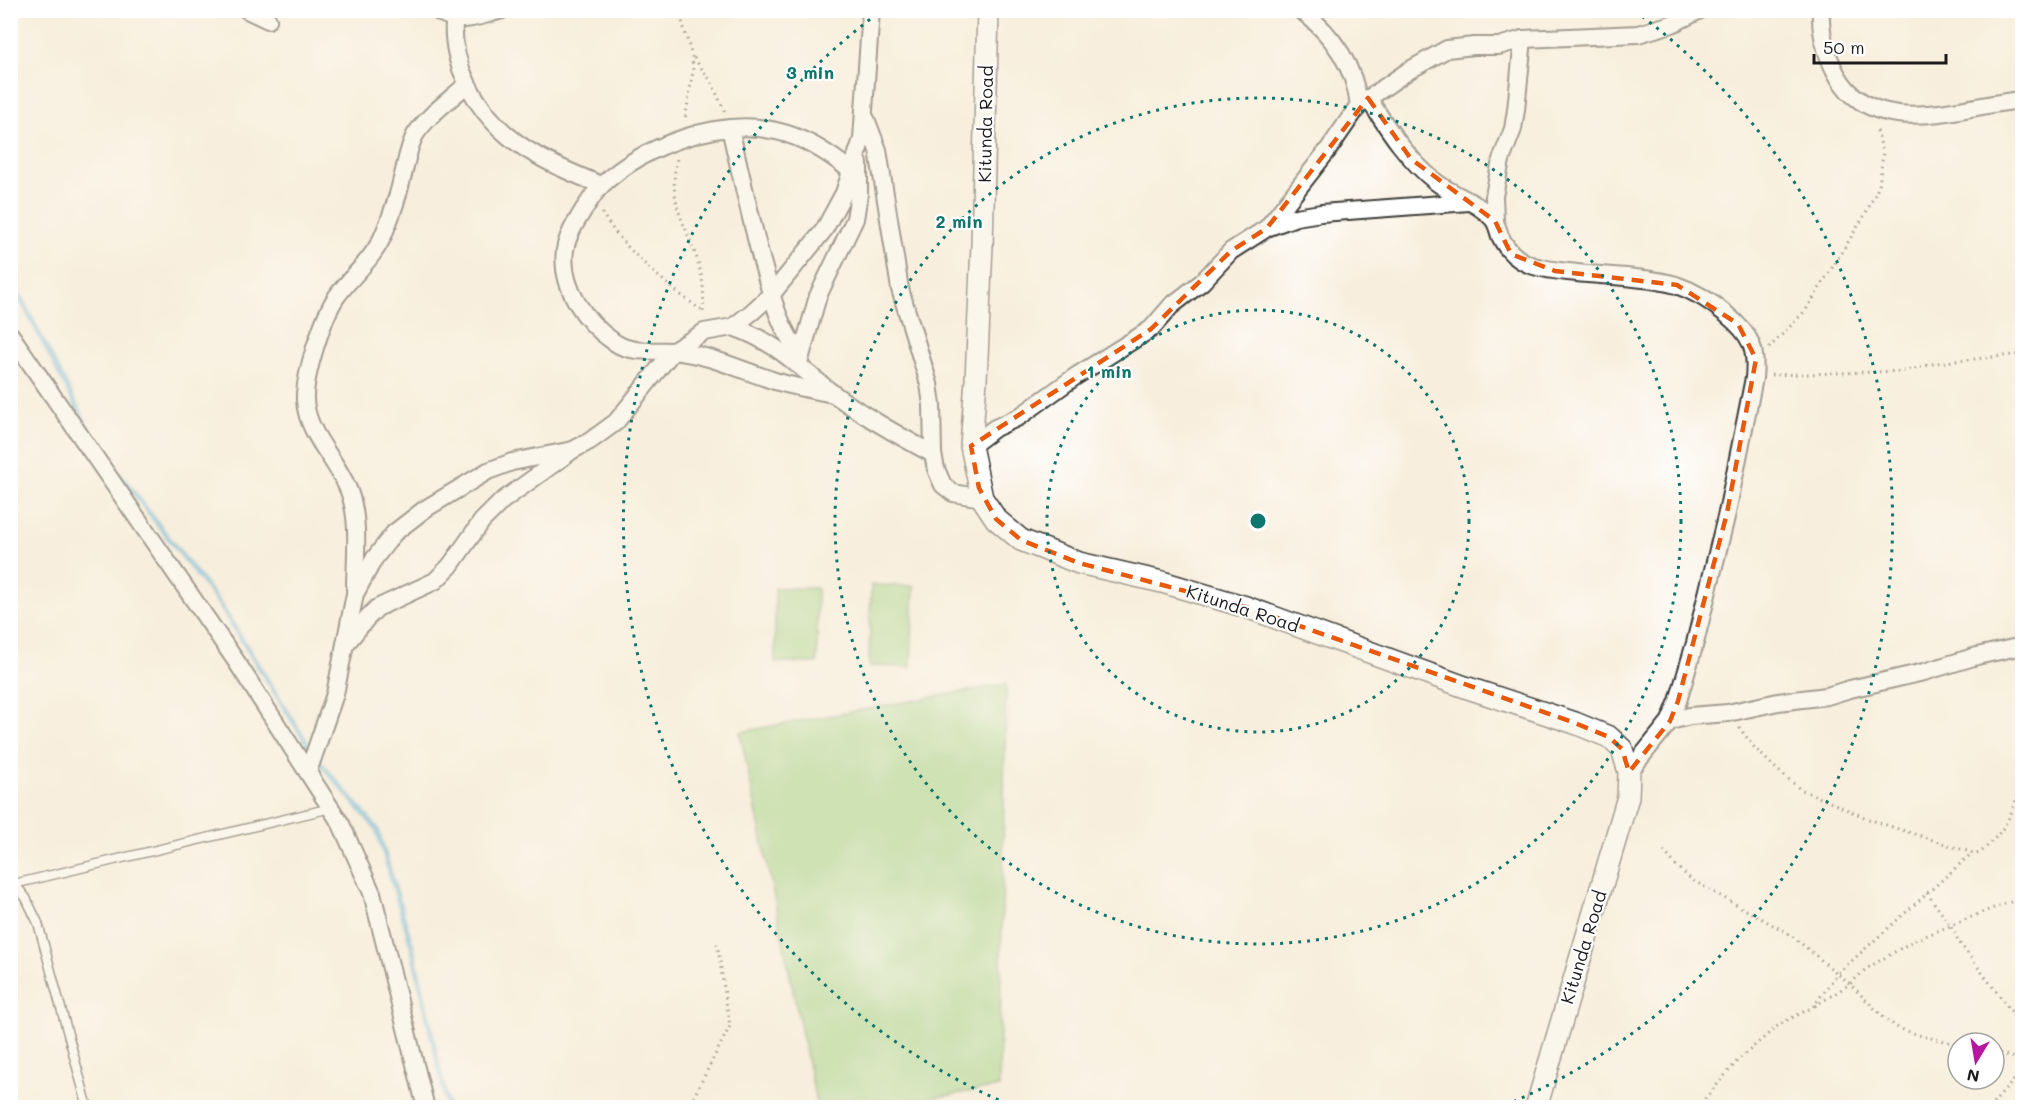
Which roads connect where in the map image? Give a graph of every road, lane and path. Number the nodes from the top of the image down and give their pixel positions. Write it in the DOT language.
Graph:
graph roads {
  1 [pos="247,10"];
  2 [pos="436,10"];
  3 [pos="502,10"];
  4 [pos="679,10"];
  5 [pos="988,10"];
  6 [pos="1301,10"];
  7 [pos="1700,10"];
  8 [pos="1821,10"];
  9 [pos="872,11"];
  10 [pos="455,15"];
  11 [pos="268,20"];
  12 [pos="1523,39"];
  13 [pos="692,57"];
  14 [pos="467,84"];
  15 [pos="2022,100"];
  16 [pos="1363,101"];
  17 [pos="1872,107"];
  18 [pos="865,116"];
  19 [pos="730,128"];
  20 [pos="682,138"];
  21 [pos="858,153"];
  22 [pos="851,171"];
  23 [pos="597,190"];
  24 [pos="1470,202"];
  25 [pos="1495,221"];
  26 [pos="1267,228"];
  27 [pos="772,294"];
  28 [pos="703,312"];
  29 [pos="733,327"];
  30 [pos="10,334"];
  31 [pos="673,351"];
  32 [pos="2022,354"];
  33 [pos="18,357"];
  34 [pos="1756,358"];
  35 [pos="800,359"];
  36 [pos="1754,378"];
  37 [pos="834,394"];
  38 [pos="971,446"];
  39 [pos="573,450"];
  40 [pos="933,454"];
  41 [pos="982,498"];
  42 [pos="355,594"];
  43 [pos="345,645"];
  44 [pos="2022,646"];
  45 [pos="2022,691"];
  46 [pos="1728,713"];
  47 [pos="1670,721"];
  48 [pos="308,772"];
  49 [pos="1629,772"];
  50 [pos="332,808"];
  51 [pos="1664,851"];
  52 [pos="1971,853"];
  53 [pos="12,883"];
  54 [pos="1927,893"];
  55 [pos="2022,898"];
  56 [pos="1950,925"];
  57 [pos="717,943"];
  58 [pos="1837,974"];
  59 [pos="1851,984"];
  60 [pos="1813,1007"];
  61 [pos="2022,1033"];
  62 [pos="1946,1041"];
  63 [pos="2006,1055"];
  64 [pos="2022,1060"];
  65 [pos="2022,1071"];
  66 [pos="88,1107"];
  67 [pos="426,1107"];
  68 [pos="688,1107"];
  69 [pos="1536,1107"];
  70 [pos="1697,1107"];
  71 [pos="1989,1107"];
  1 -- 11 [label="street"];
  2 -- 10 [label="street"];
  3 -- 10 [label="street"];
  4 -- 13 [label="path"];
  5 -- 38 [label="street, Kitunda Road"];
  6 -- 16 [label="street"];
  7 -- 12 [label="street"];
  8 -- 17 [label="street"];
  9 -- 18 [label="street"];
  10 -- 14 [label="street"];
  12 -- 16 [label="street"];
  12 -- 25 [label="street"];
  13 -- 19 [label="path"];
  13 -- 20 [label="path"];
  14 -- 23 [label="street"];
  14 -- 42 [label="street"];
  15 -- 17 [label="street"];
  16 -- 24 [label="street"];
  16 -- 26 [label="street"];
  17 -- 34 [label="path"];
  18 -- 21 [label="street"];
  18 -- 40 [label="street"];
  19 -- 20 [label="street"];
  19 -- 22 [label="street"];
  19 -- 27 [label="street"];
  20 -- 23 [label="street"];
  20 -- 28 [label="path"];
  21 -- 22 [label="street"];
  21 -- 35 [label="street"];
  22 -- 27 [label="street"];
  23 -- 28 [label="path"];
  23 -- 31 [label="street"];
  24 -- 25 [label="street"];
  24 -- 26 [label="street"];
  25 -- 34 [label="street"];
  26 -- 38 [label="street"];
  27 -- 29 [label="street"];
  27 -- 35 [label="street"];
  28 -- 29 [label="path"];
  29 -- 31 [label="street"];
  29 -- 35 [label="street"];
  30 -- 33 [label="street"];
  31 -- 37 [label="street"];
  31 -- 39 [label="street"];
  32 -- 36 [label="path"];
  33 -- 48 [label="street"];
  34 -- 36 [label="street"];
  35 -- 37 [label="street"];
  36 -- 47 [label="street"];
  37 -- 40 [label="street"];
  38 -- 41 [label="street, Kitunda Road"];
  39 -- 42 [label="street"];
  39 -- 43 [label="street"];
  40 -- 41 [label="street"];
  41 -- 49 [label="street, Kitunda Road"];
  42 -- 43 [label="street"];
  43 -- 48 [label="street"];
  44 -- 46 [label="street"];
  45 -- 52 [label="path"];
  46 -- 47 [label="street"];
  46 -- 52 [label="path"];
  47 -- 49 [label="street"];
  48 -- 50 [label="street"];
  49 -- 69 [label="street, Kitunda Road"];
  50 -- 53 [label="lane"];
  50 -- 67 [label="street"];
  51 -- 58 [label="path"];
  52 -- 54 [label="path"];
  53 -- 66 [label="lane"];
  54 -- 56 [label="path"];
  54 -- 58 [label="path"];
  55 -- 56 [label="path"];
  56 -- 59 [label="path"];
  56 -- 61 [label="path"];
  57 -- 68 [label="path"];
  58 -- 59 [label="path"];
  58 -- 60 [label="path"];
  59 -- 60 [label="path"];
  59 -- 62 [label="path"];
  60 -- 70 [label="path"];
  63 -- 64 [label="path"];
  65 -- 71 [label="path"];
}
